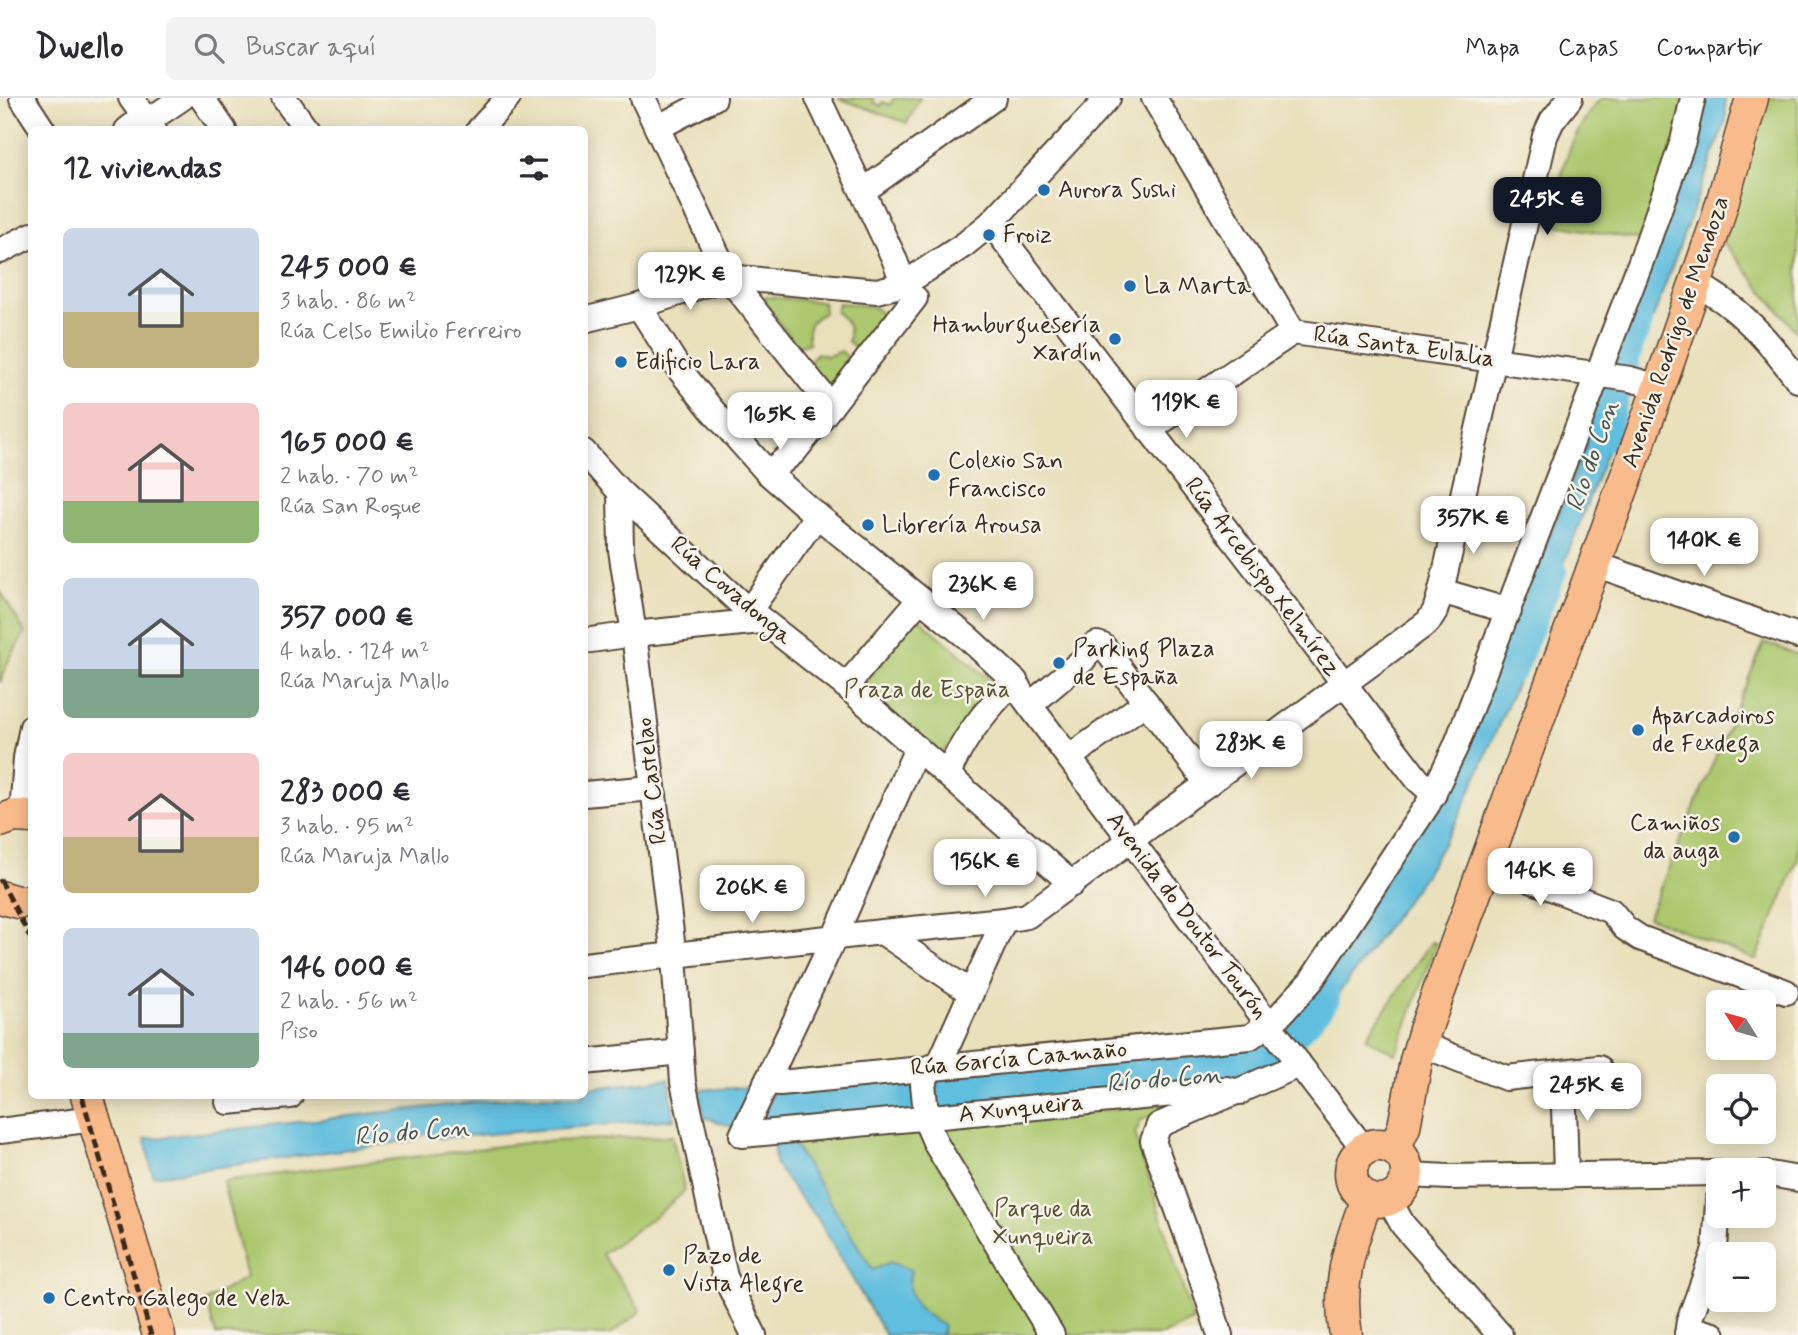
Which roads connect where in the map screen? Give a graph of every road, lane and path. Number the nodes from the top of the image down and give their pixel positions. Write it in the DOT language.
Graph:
graph roads {
  1 [pos="182,98"];
  2 [pos="202,98"];
  3 [pos="284,98"];
  4 [pos="508,98"];
  5 [pos="643,98"];
  6 [pos="714,98"];
  7 [pos="818,98"];
  8 [pos="994,98"];
  9 [pos="1108,98"];
  10 [pos="1154,98"];
  11 [pos="1570,98"];
  12 [pos="1693,98"];
  13 [pos="1752,98"];
  14 [pos="30,101"];
  15 [pos="141,119"];
  16 [pos="41,126"];
  17 [pos="221,126"];
  18 [pos="304,126"];
  19 [pos="484,126"];
  20 [pos="657,128"];
  21 [pos="863,191"];
  22 [pos="990,223"];
  23 [pos="28,237"];
  24 [pos="0,251"];
  25 [pos="728,277"];
  26 [pos="1695,284"];
  27 [pos="910,291"];
  28 [pos="639,306"];
  29 [pos="588,319"];
  30 [pos="1293,332"];
  31 [pos="1496,360"];
  32 [pos="1599,375"];
  33 [pos="1798,380"];
  34 [pos="1644,383"];
  35 [pos="831,406"];
  36 [pos="1149,430"];
  37 [pos="588,456"];
  38 [pos="768,473"];
  39 [pos="620,492"];
  40 [pos="817,515"];
  41 [pos="1595,564"];
  42 [pos="1441,590"];
  43 [pos="919,599"];
  44 [pos="1508,611"];
  45 [pos="755,616"];
  46 [pos="634,634"];
  47 [pos="1798,636"];
  48 [pos="588,640"];
  49 [pos="1015,681"];
  50 [pos="1344,684"];
  51 [pos="846,686"];
  52 [pos="1146,702"];
  53 [pos="1030,705"];
  54 [pos="28,748"];
  55 [pos="917,748"];
  56 [pos="1077,752"];
  57 [pos="948,774"];
  58 [pos="1208,784"];
  59 [pos="653,789"];
  60 [pos="588,794"];
  61 [pos="1434,794"];
  62 [pos="18,818"];
  63 [pos="1131,841"];
  64 [pos="1486,863"];
  65 [pos="1072,884"];
  66 [pos="1004,920"];
  67 [pos="882,932"];
  68 [pos="834,938"];
  69 [pos="674,957"];
  70 [pos="588,965"];
  71 [pos="970,992"];
  72 [pos="1786,992"];
  73 [pos="1269,1026"];
  74 [pos="1421,1044"];
  75 [pos="681,1052"];
  76 [pos="1297,1061"];
  77 [pos="588,1062"];
  78 [pos="935,1067"];
  79 [pos="1599,1068"];
  80 [pos="1563,1072"];
  81 [pos="766,1082"];
  82 [pos="1240,1092"];
  83 [pos="259,1099"];
  84 [pos="228,1102"];
  85 [pos="96,1103"];
  86 [pos="927,1119"];
  87 [pos="0,1131"];
  88 [pos="1389,1157"];
  89 [pos="1706,1173"];
  90 [pos="1776,1175"];
  91 [pos="1566,1176"];
  92 [pos="1798,1178"];
  93 [pos="1378,1199"];
  94 [pos="1716,1228"];
  95 [pos="1217,1334"];
  96 [pos="1687,1334"];
  97 [pos="159,1335"];
  98 [pos="177,1335"];
  99 [pos="754,1335"];
  100 [pos="1052,1335"];
  101 [pos="1346,1335"];
  102 [pos="1500,1335"];
  103 [pos="1713,1335"];
  1 -- 15 [label="street"];
  2 -- 17 [label="street"];
  3 -- 18 [label="street"];
  4 -- 19 [label="street"];
  5 -- 20 [label="street"];
  6 -- 20 [label="street"];
  7 -- 21 [label="street"];
  8 -- 21 [label="street"];
  9 -- 22 [label="street"];
  10 -- 30 [label="street, Rúa Santa Eulalia"];
  11 -- 31 [label="street"];
  12 -- 32 [label="street"];
  13 -- 26 [label="main road, Avenida Rodrigo de Mendoza"];
  14 -- 16 [label="street"];
  20 -- 25 [label="street"];
  21 -- 27 [label="street"];
  22 -- 27 [label="street"];
  22 -- 36 [label="street, Rúa Arcebispo Xelmírez"];
  23 -- 24 [label="street"];
  25 -- 27 [label="street"];
  25 -- 28 [label="street"];
  25 -- 35 [label="street"];
  26 -- 33 [label="street"];
  26 -- 34 [label="main road, Avenida Rodrigo de Mendoza"];
  27 -- 35 [label="street"];
  28 -- 29 [label="street"];
  28 -- 38 [label="street"];
  30 -- 31 [label="street, Rúa Santa Eulalia"];
  30 -- 36 [label="street"];
  31 -- 32 [label="street, Rúa Santa Eulalia"];
  31 -- 42 [label="street"];
  32 -- 34 [label="street, Rúa Santa Eulalia"];
  32 -- 44 [label="street"];
  34 -- 41 [label="main road, Avenida Rodrigo de Mendoza"];
  35 -- 38 [label="street"];
  36 -- 50 [label="street, Rúa Arcebispo Xelmírez"];
  37 -- 39 [label="street, Rúa Covadonga"];
  38 -- 40 [label="street"];
  39 -- 45 [label="street, Rúa Covadonga"];
  39 -- 46 [label="street, Rúa Castelao"];
  40 -- 43 [label="street"];
  40 -- 45 [label="street"];
  41 -- 47 [label="street"];
  41 -- 64 [label="main road, Avenida Rodrigo de Mendoza"];
  42 -- 44 [label="street"];
  42 -- 50 [label="street"];
  43 -- 49 [label="street"];
  43 -- 51 [label="street"];
  44 -- 61 [label="street"];
  45 -- 46 [label="street"];
  45 -- 51 [label="street, Rúa Covadonga"];
  46 -- 48 [label="street"];
  46 -- 59 [label="street, Rúa Castelao"];
  49 -- 53 [label="street, Avenida do Doutor Tourón"];
  49 -- 57 [label="street"];
  50 -- 58 [label="street"];
  50 -- 61 [label="street, Rúa Arcebispo Xelmírez"];
  51 -- 55 [label="street"];
  52 -- 53 [label="street"];
  52 -- 56 [label="street"];
  52 -- 58 [label="street"];
  53 -- 63 [label="street, Avenida do Doutor Tourón"];
  54 -- 62 [label="street"];
  55 -- 57 [label="street"];
  55 -- 68 [label="street"];
  57 -- 65 [label="street"];
  58 -- 63 [label="street"];
  59 -- 60 [label="street"];
  59 -- 69 [label="street, Rúa Castelao"];
  61 -- 73 [label="street"];
  63 -- 65 [label="street"];
  63 -- 73 [label="street, Avenida do Doutor Tourón"];
  64 -- 72 [label="street"];
  64 -- 74 [label="main road, Avenida Rodrigo de Mendoza"];
  65 -- 66 [label="street"];
  66 -- 67 [label="street"];
  66 -- 71 [label="street, A Xunqueira"];
  67 -- 68 [label="street"];
  67 -- 71 [label="street"];
  68 -- 69 [label="street"];
  68 -- 81 [label="street"];
  69 -- 70 [label="street"];
  69 -- 75 [label="street, Rúa Castelao"];
  71 -- 78 [label="street, A Xunqueira"];
  73 -- 76 [label="street, Avenida do Doutor Tourón"];
  73 -- 78 [label="street, Rúa García Caamaño"];
  74 -- 80 [label="street"];
  74 -- 88 [label="main road, Avenida Rodrigo de Mendoza"];
  75 -- 77 [label="street"];
  75 -- 99 [label="street, Rúa Castelao"];
  76 -- 82 [label="street"];
  76 -- 88 [label="street, Avenida do Doutor Tourón"];
  78 -- 81 [label="street, Rúa García Caamaño"];
  78 -- 86 [label="street, A Xunqueira"];
  79 -- 80 [label="street"];
  80 -- 91 [label="street"];
  81 -- 86 [label="street, A Xunqueira"];
  82 -- 86 [label="street, A Xunqueira"];
  82 -- 95 [label="street"];
  83 -- 84 [label="street"];
  85 -- 87 [label="street"];
  85 -- 97 [label="main road"];
  85 -- 98 [label="main road"];
  86 -- 100 [label="street, A Xunqueira"];
  88 -- 91 [label="street"];
  88 -- 93 [label="main road"];
  88 -- 93 [label="main road"];
  89 -- 91 [label="street"];
  90 -- 92 [label="street"];
  93 -- 101 [label="main road"];
  93 -- 102 [label="street"];
  94 -- 96 [label="street"];
  96 -- 103 [label="street"];
}
